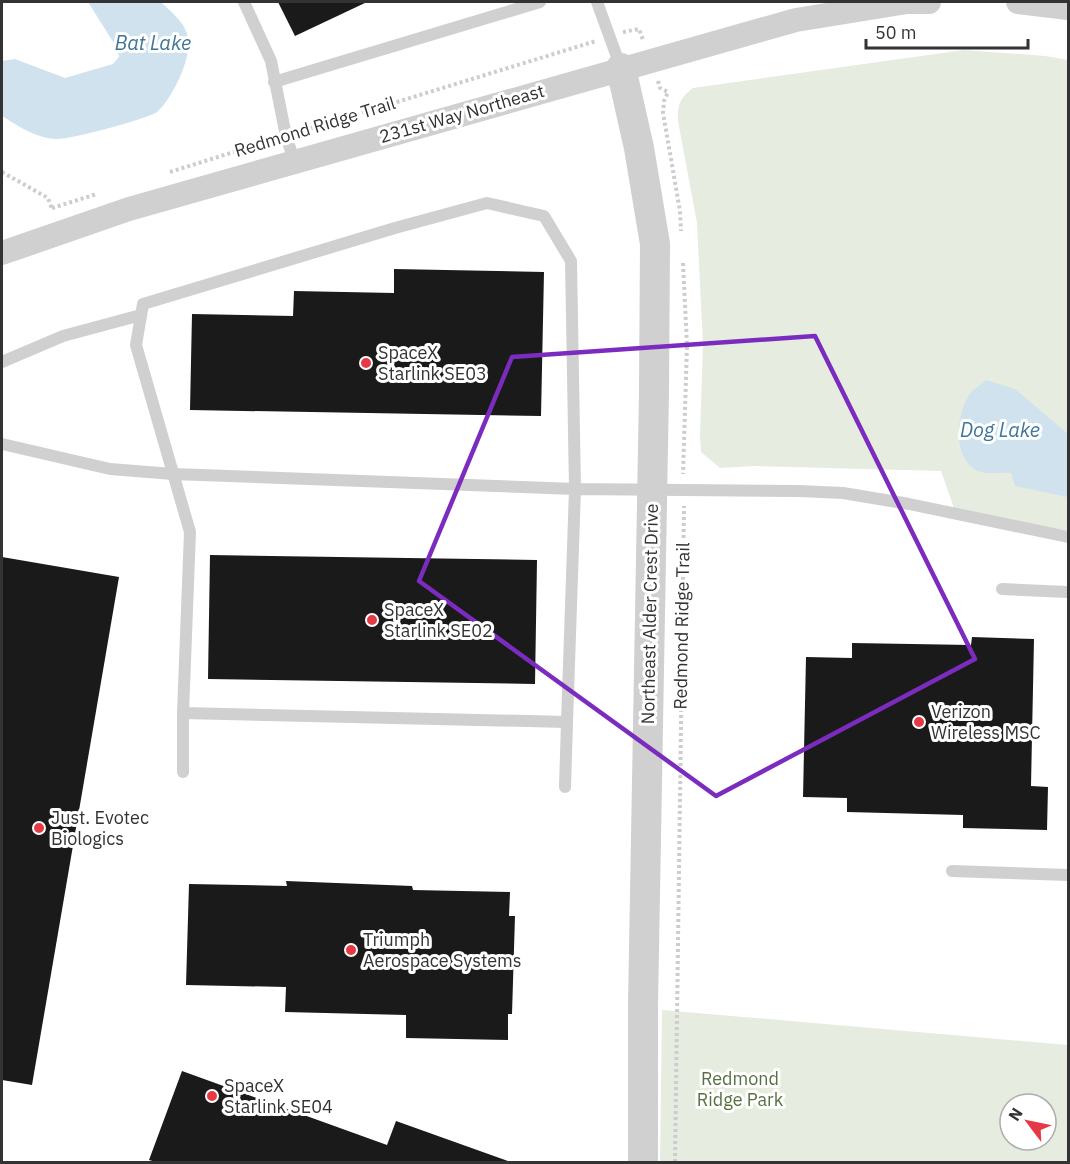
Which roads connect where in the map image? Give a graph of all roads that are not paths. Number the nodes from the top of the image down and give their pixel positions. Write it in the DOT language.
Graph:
graph roads {
  1 [pos="244,2"];
  2 [pos="540,2"];
  3 [pos="597,2"];
  4 [pos="929,2"];
  5 [pos="1018,2"];
  6 [pos="1068,8"];
  7 [pos="814,9"];
  8 [pos="621,68"];
  9 [pos="274,82"];
  10 [pos="295,163"];
  11 [pos="2,254"];
  12 [pos="141,315"];
  13 [pos="2,362"];
  14 [pos="2,444"];
  15 [pos="173,474"];
  16 [pos="575,489"];
  17 [pos="652,490"];
  18 [pos="1068,537"];
  19 [pos="1002,589"];
  20 [pos="1068,592"];
  21 [pos="183,713"];
  22 [pos="567,722"];
  23 [pos="183,772"];
  24 [pos="565,787"];
  25 [pos="952,871"];
  26 [pos="1068,875"];
  27 [pos="643,1162"];
  1 -- 9 [label="lane"];
  2 -- 9 [label="lane"];
  3 -- 8 [label="lane"];
  4 -- 7 [label="street, 231st Way Northeast"];
  5 -- 6 [label="street"];
  7 -- 8 [label="street, 231st Way Northeast"];
  8 -- 10 [label="street, 231st Way Northeast"];
  8 -- 17 [label="street, Northeast Alder Crest Drive"];
  9 -- 10 [label="lane"];
  10 -- 11 [label="street, 231st Way Northeast"];
  12 -- 13 [label="lane"];
  12 -- 15 [label="lane"];
  12 -- 16 [label="lane"];
  14 -- 15 [label="lane"];
  15 -- 16 [label="lane"];
  15 -- 21 [label="lane"];
  16 -- 17 [label="lane"];
  16 -- 22 [label="lane"];
  17 -- 18 [label="lane"];
  17 -- 27 [label="street, Northeast Alder Crest Drive"];
  19 -- 20 [label="lane"];
  21 -- 22 [label="lane"];
  21 -- 23 [label="lane"];
  22 -- 24 [label="lane"];
  25 -- 26 [label="lane"];
}
